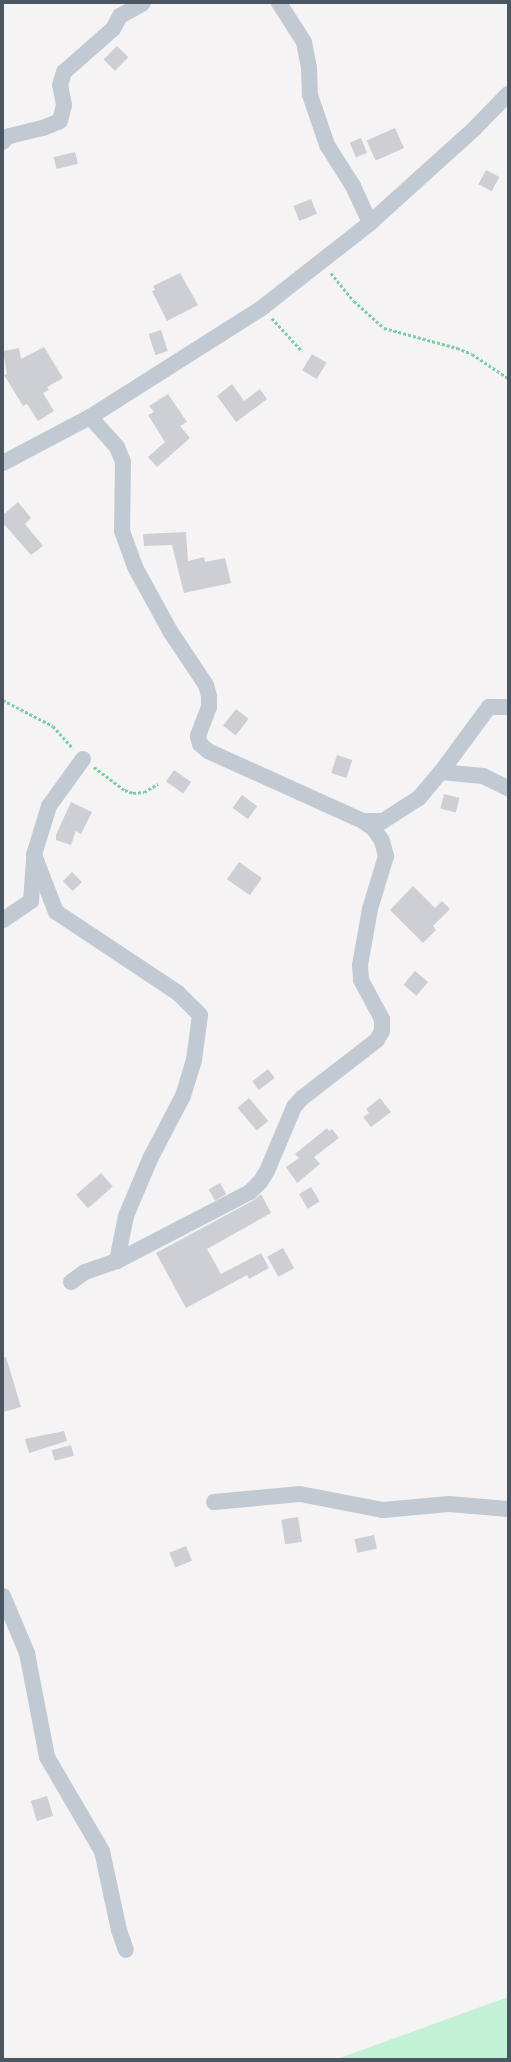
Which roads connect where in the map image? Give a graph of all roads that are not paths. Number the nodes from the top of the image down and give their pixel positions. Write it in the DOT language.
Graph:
graph roads {
  1 [pos="143,3"];
  2 [pos="279,3"];
  3 [pos="508,94"];
  4 [pos="3,142"];
  5 [pos="370,223"];
  6 [pos="90,417"];
  7 [pos="3,463"];
  8 [pos="508,707"];
  9 [pos="83,758"];
  10 [pos="441,772"];
  11 [pos="508,788"];
  12 [pos="363,821"];
  13 [pos="34,855"];
  14 [pos="3,920"];
  15 [pos="117,1261"];
  16 [pos="71,1282"];
  17 [pos="214,1502"];
  18 [pos="508,1509"];
  19 [pos="3,1596"];
  20 [pos="126,1950"];
  1 -- 4 [label="street"];
  2 -- 5 [label="street"];
  3 -- 5 [label="street"];
  5 -- 6 [label="street"];
  6 -- 7 [label="street"];
  6 -- 12 [label="street"];
  8 -- 10 [label="street"];
  9 -- 13 [label="street"];
  10 -- 11 [label="street"];
  10 -- 12 [label="street"];
  12 -- 15 [label="street"];
  13 -- 14 [label="street"];
  13 -- 15 [label="street"];
  15 -- 16 [label="street"];
  17 -- 18 [label="street"];
  19 -- 20 [label="street"];
}
